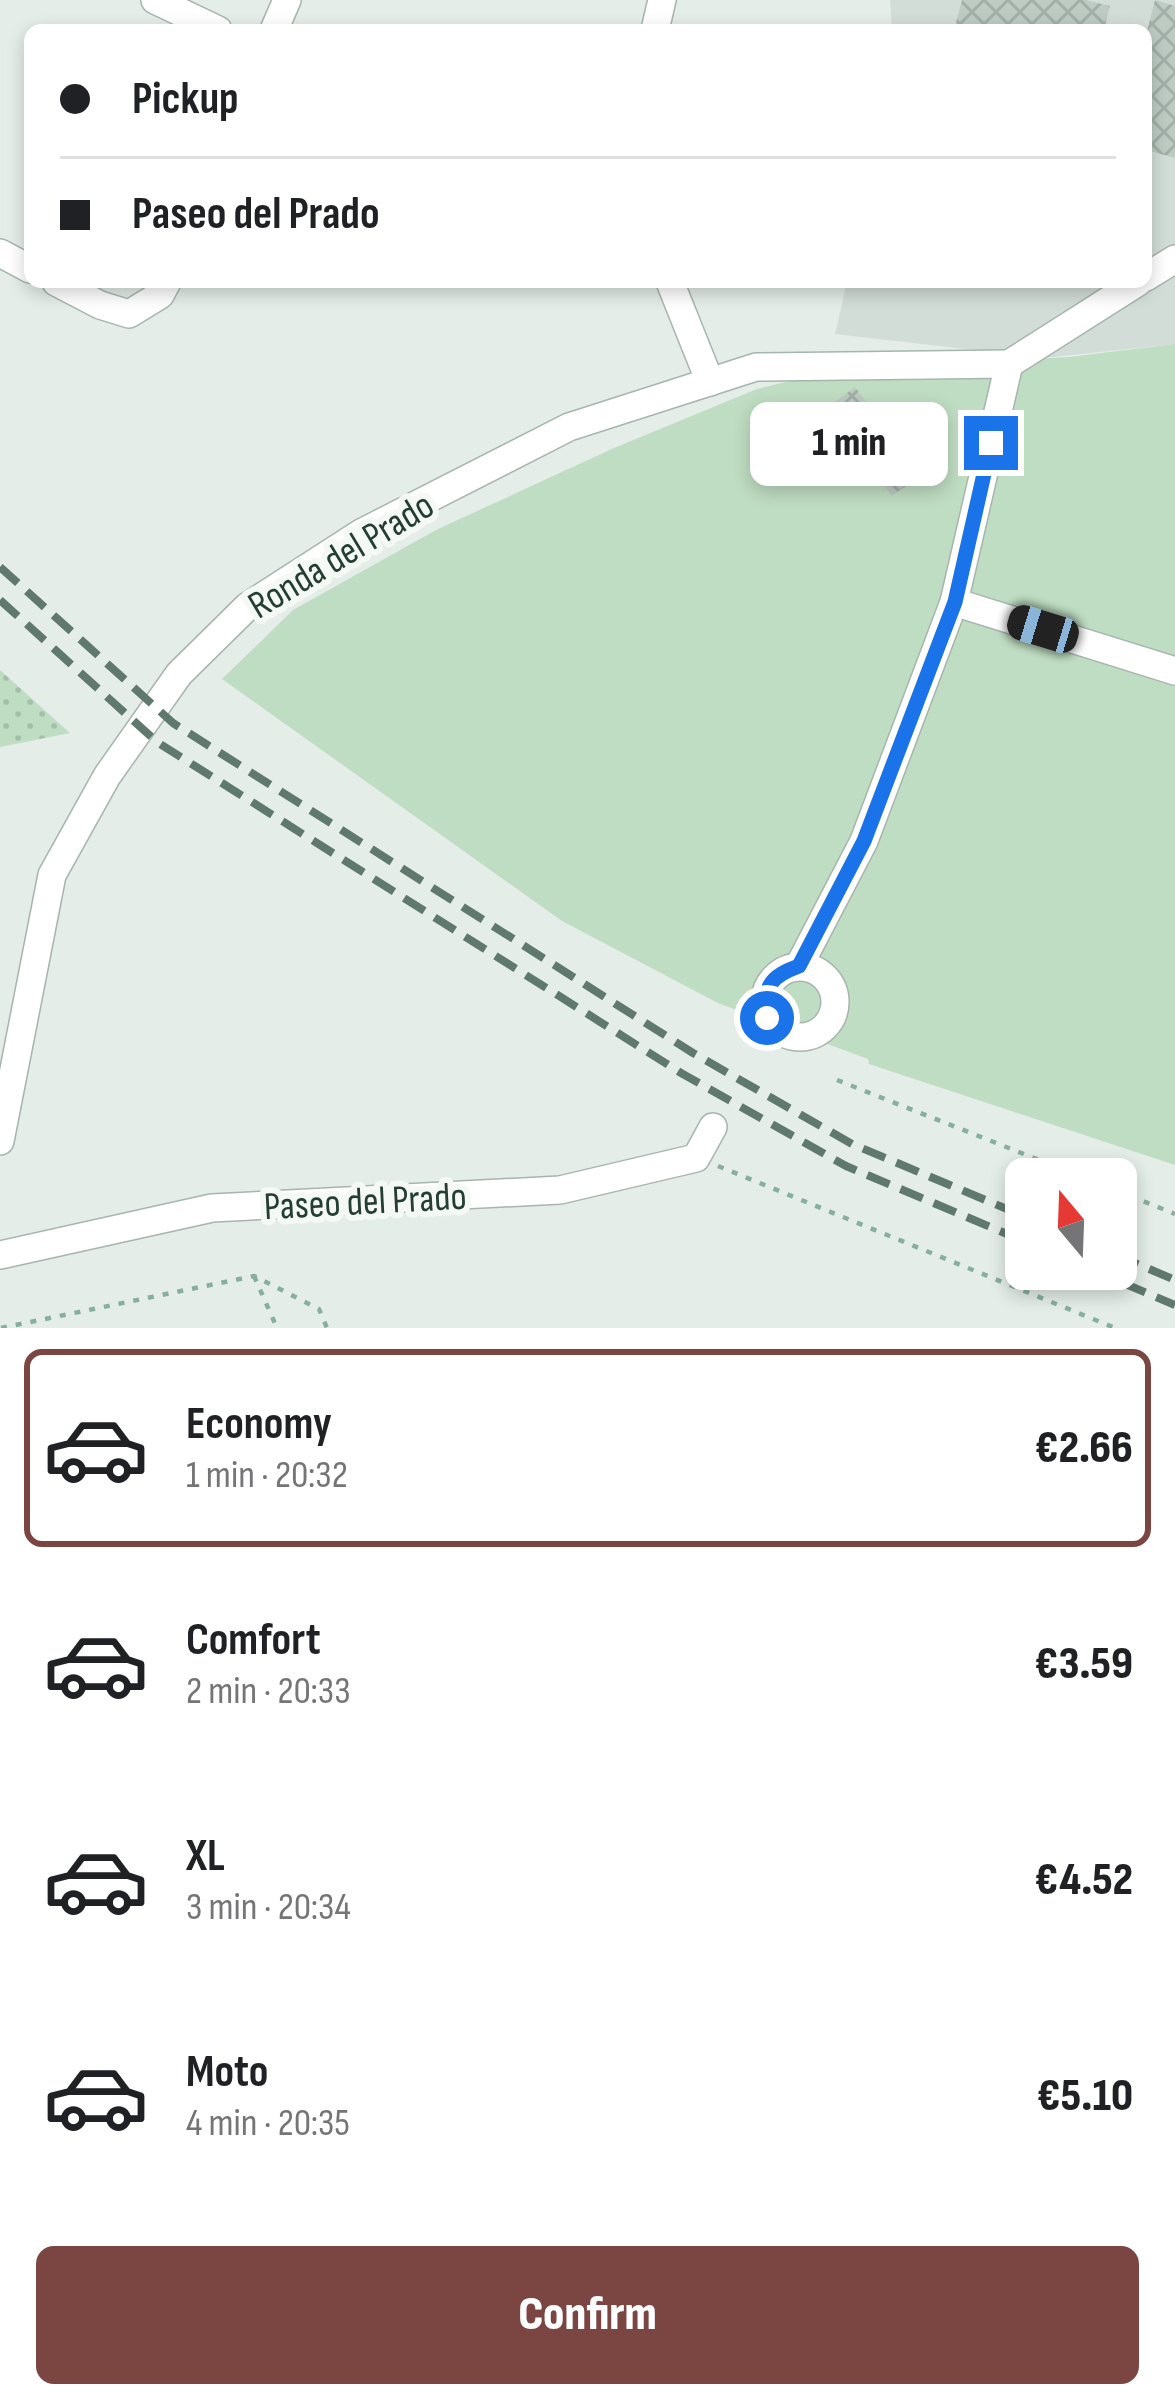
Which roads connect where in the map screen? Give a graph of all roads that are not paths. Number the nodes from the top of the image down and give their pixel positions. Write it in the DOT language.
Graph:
graph roads {
  1 [pos="155,0"];
  2 [pos="205,24"];
  3 [pos="67,288"];
  4 [pos="164,288"];
  5 [pos="672,288"];
  6 [pos="1129,288"];
  7 [pos="1009,364"];
  8 [pos="710,382"];
  9 [pos="955,602"];
  10 [pos="1175,670"];
  11 [pos="799,966"];
  12 [pos="4,1101"];
  13 [pos="712,1127"];
  14 [pos="0,1141"];
  15 [pos="0,1255"];
  1 -- 2 [label="street"];
  3 -- 4 [label="street"];
  5 -- 8 [label="street"];
  6 -- 7 [label="street"];
  7 -- 8 [label="street, Ronda del Prado"];
  7 -- 9 [label="street"];
  8 -- 12 [label="street, Ronda del Prado"];
  9 -- 10 [label="street"];
  9 -- 11 [label="street"];
  12 -- 14 [label="street, Ronda del Prado"];
  13 -- 15 [label="street, Paseo del Prado"];
}
